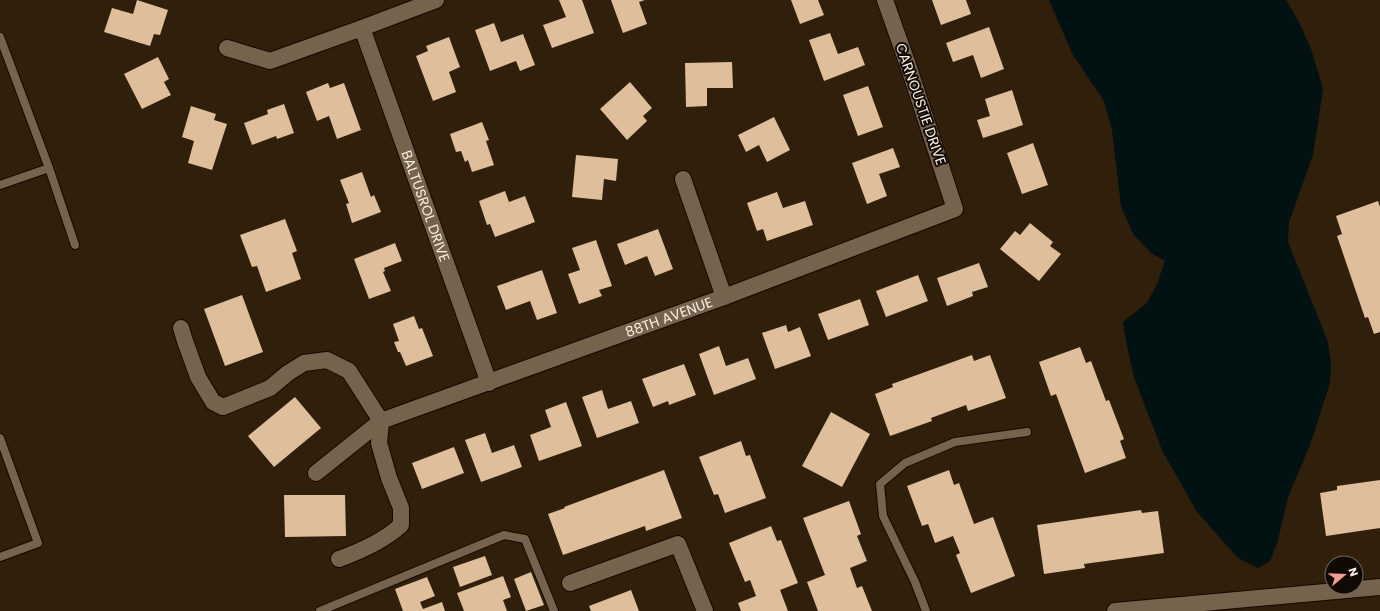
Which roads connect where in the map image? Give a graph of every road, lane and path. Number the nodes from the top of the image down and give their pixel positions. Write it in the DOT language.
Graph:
graph roads {
  1 [pos="436,0"];
  2 [pos="885,0"];
  3 [pos="362,28"];
  4 [pos="0,37"];
  5 [pos="227,48"];
  6 [pos="49,168"];
  7 [pos="683,178"];
  8 [pos="0,185"];
  9 [pos="955,209"];
  10 [pos="75,246"];
  11 [pos="724,297"];
  12 [pos="181,328"];
  13 [pos="489,383"];
  14 [pos="381,421"];
  15 [pos="1027,432"];
  16 [pos="0,438"];
  17 [pos="316,473"];
  18 [pos="0,557"];
  19 [pos="339,559"];
  20 [pos="570,583"];
  21 [pos="1380,587"];
  22 [pos="320,611"];
  23 [pos="554,611"];
  24 [pos="705,611"];
  25 [pos="926,611"];
  26 [pos="1115,611"];
  1 -- 3 [label="street"];
  2 -- 9 [label="street, CARNOUSTIE DRIVE"];
  3 -- 5 [label="street"];
  3 -- 13 [label="street, BALTUSROL DRIVE"];
  4 -- 6 [label="lane"];
  6 -- 8 [label="lane"];
  6 -- 10 [label="lane"];
  7 -- 11 [label="street"];
  9 -- 11 [label="street, 88TH AVENUE"];
  11 -- 13 [label="street, 88TH AVENUE"];
  12 -- 14 [label="street"];
  13 -- 14 [label="street, 88TH AVENUE"];
  14 -- 17 [label="street, 88TH AVENUE"];
  14 -- 19 [label="street"];
  15 -- 25 [label="lane"];
  16 -- 18 [label="lane"];
  20 -- 24 [label="street"];
  21 -- 26 [label="street"];
  22 -- 23 [label="lane"];
}
